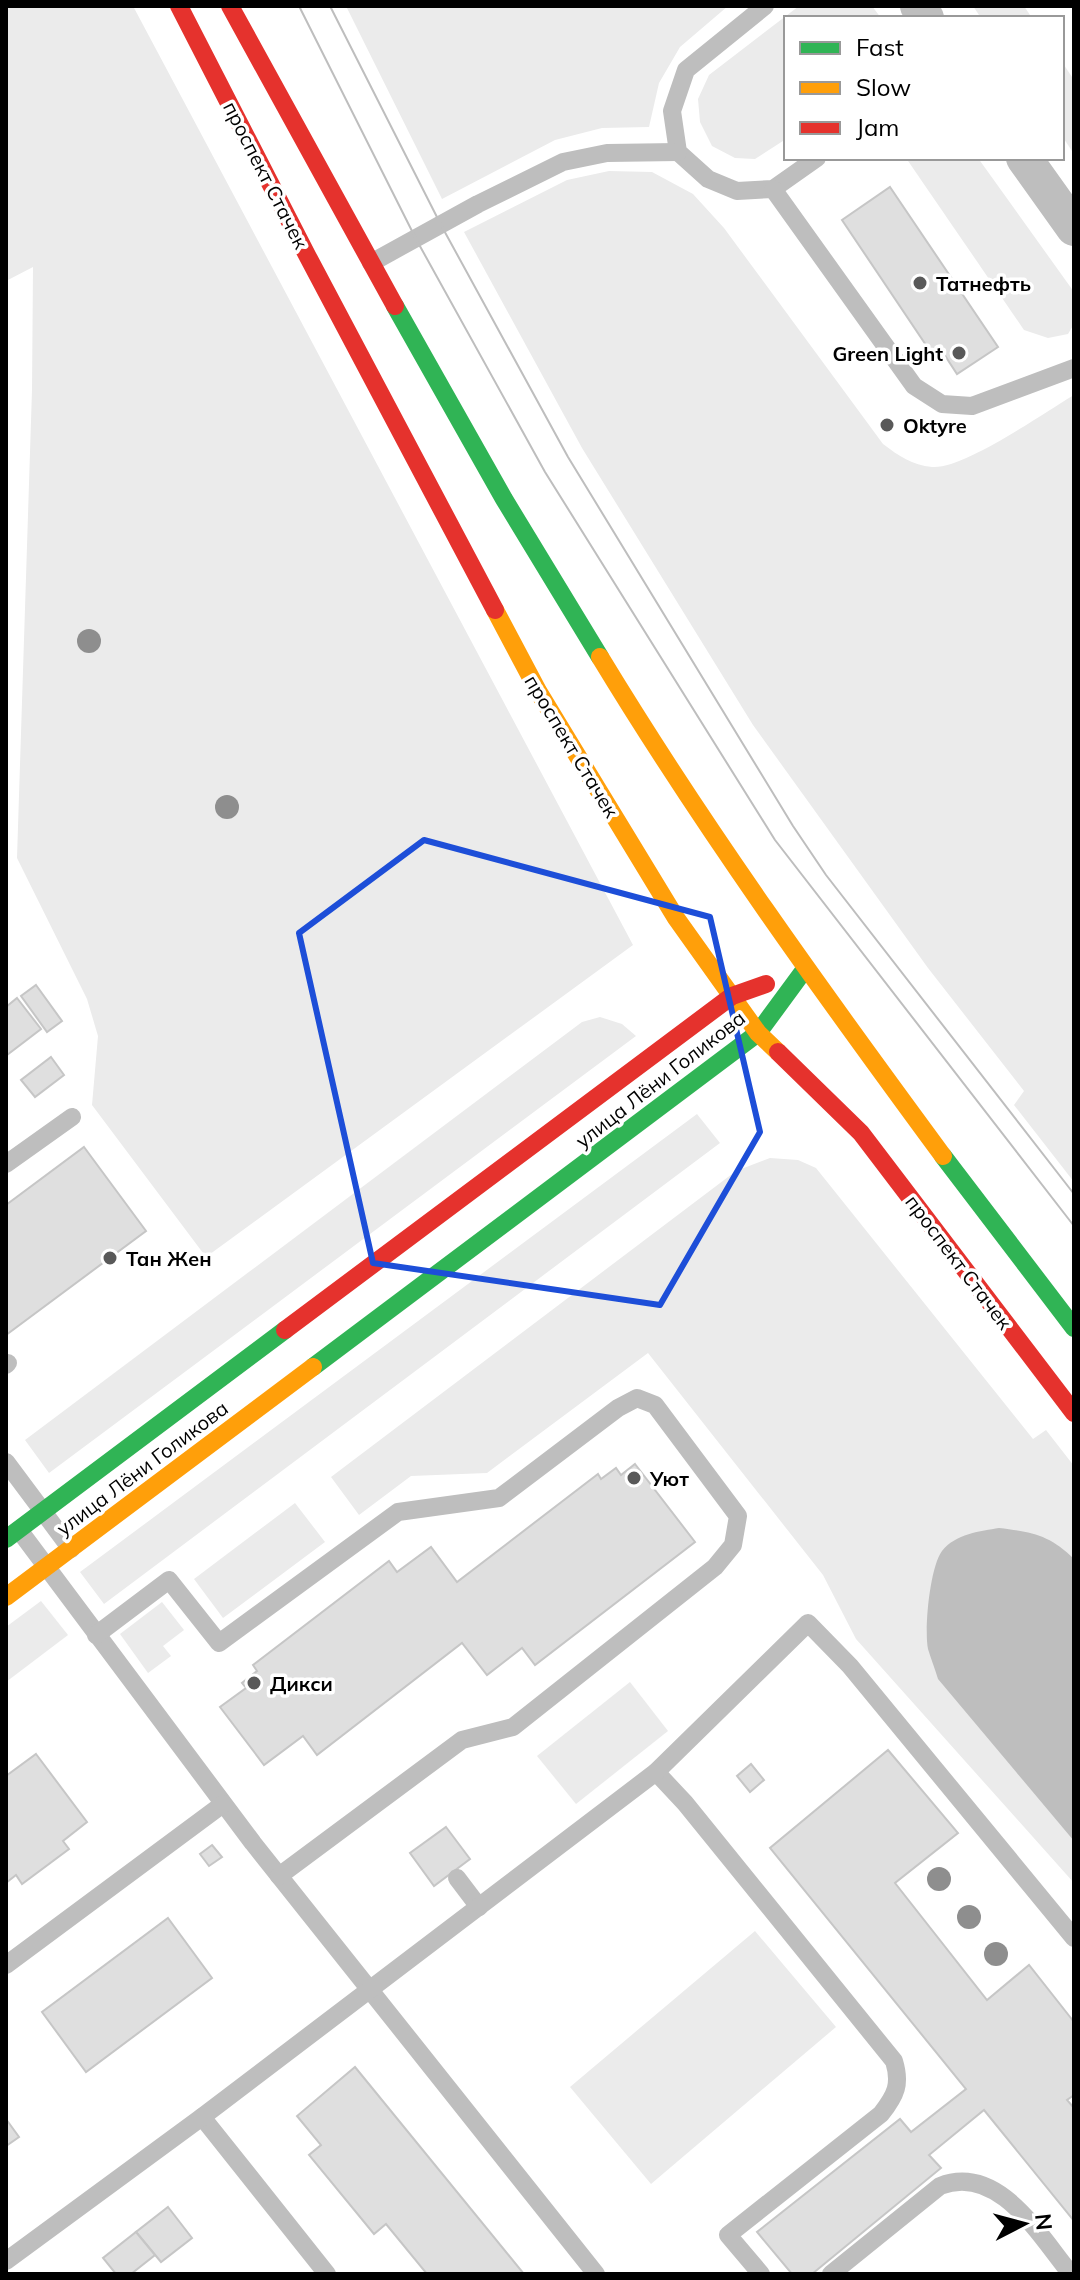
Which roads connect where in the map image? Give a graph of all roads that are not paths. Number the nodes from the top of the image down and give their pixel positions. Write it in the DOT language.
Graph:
graph roads {
  1 [pos="179,6"];
  2 [pos="230,6"];
  3 [pos="765,6"];
  4 [pos="678,152"];
  5 [pos="814,160"];
  6 [pos="1025,160"];
  7 [pos="773,189"];
  8 [pos="1074,228"];
  9 [pos="371,263"];
  10 [pos="1074,368"];
  11 [pos="805,969"];
  12 [pos="732,996"];
  13 [pos="758,1033"];
  14 [pos="72,1117"];
  15 [pos="6,1164"];
  16 [pos="1074,1328"];
  17 [pos="1074,1413"];
  18 [pos="6,1462"];
  19 [pos="43,1511"];
  20 [pos="12,1534"];
  21 [pos="71,1549"];
  22 [pos="46,1567"];
  23 [pos="6,1597"];
  24 [pos="96,1635"];
  25 [pos="656,1772"];
  26 [pos="223,1804"];
  27 [pos="279,1876"];
  28 [pos="457,1878"];
  29 [pos="479,1907"];
  30 [pos="1074,1938"];
  31 [pos="6,1965"];
  32 [pos="370,1990"];
  33 [pos="202,2117"];
  34 [pos="6,2261"];
  35 [pos="327,2274"];
  36 [pos="596,2274"];
  37 [pos="761,2274"];
  38 [pos="831,2274"];
  39 [pos="1071,2274"];
  1 -- 12 [label="main road, проспект Стачек"];
  2 -- 9 [label="main road"];
  3 -- 4 [label="lane"];
  4 -- 7 [label="lane"];
  4 -- 9 [label="lane"];
  5 -- 7 [label="lane"];
  6 -- 8 [label="street"];
  7 -- 10 [label="lane"];
  9 -- 11 [label="main road"];
  11 -- 12 [label="main road, улица Лёни Голикова"];
  11 -- 13 [label="main road, улица Лёни Голикова"];
  11 -- 16 [label="main road"];
  12 -- 13 [label="main road, проспект Стачек"];
  12 -- 19 [label="main road, улица Лёни Голикова"];
  13 -- 17 [label="main road, проспект Стачек"];
  13 -- 21 [label="main road, улица Лёни Голикова"];
  14 -- 15 [label="lane"];
  18 -- 19 [label="lane"];
  19 -- 20 [label="main road, улица Лёни Голикова"];
  19 -- 21 [label="lane"];
  20 -- 22 [label="lane"];
  21 -- 22 [label="main road, улица Лёни Голикова"];
  22 -- 23 [label="main road, улица Лёни Голикова"];
  22 -- 24 [label="lane"];
  24 -- 26 [label="lane"];
  24 -- 27 [label="lane"];
  25 -- 29 [label="lane"];
  25 -- 30 [label="lane"];
  25 -- 37 [label="lane"];
  26 -- 27 [label="lane"];
  26 -- 31 [label="lane"];
  27 -- 32 [label="lane"];
  28 -- 29 [label="lane"];
  29 -- 32 [label="lane"];
  32 -- 33 [label="lane"];
  32 -- 36 [label="lane"];
  33 -- 34 [label="lane"];
  33 -- 35 [label="lane"];
  38 -- 39 [label="lane"];
}
